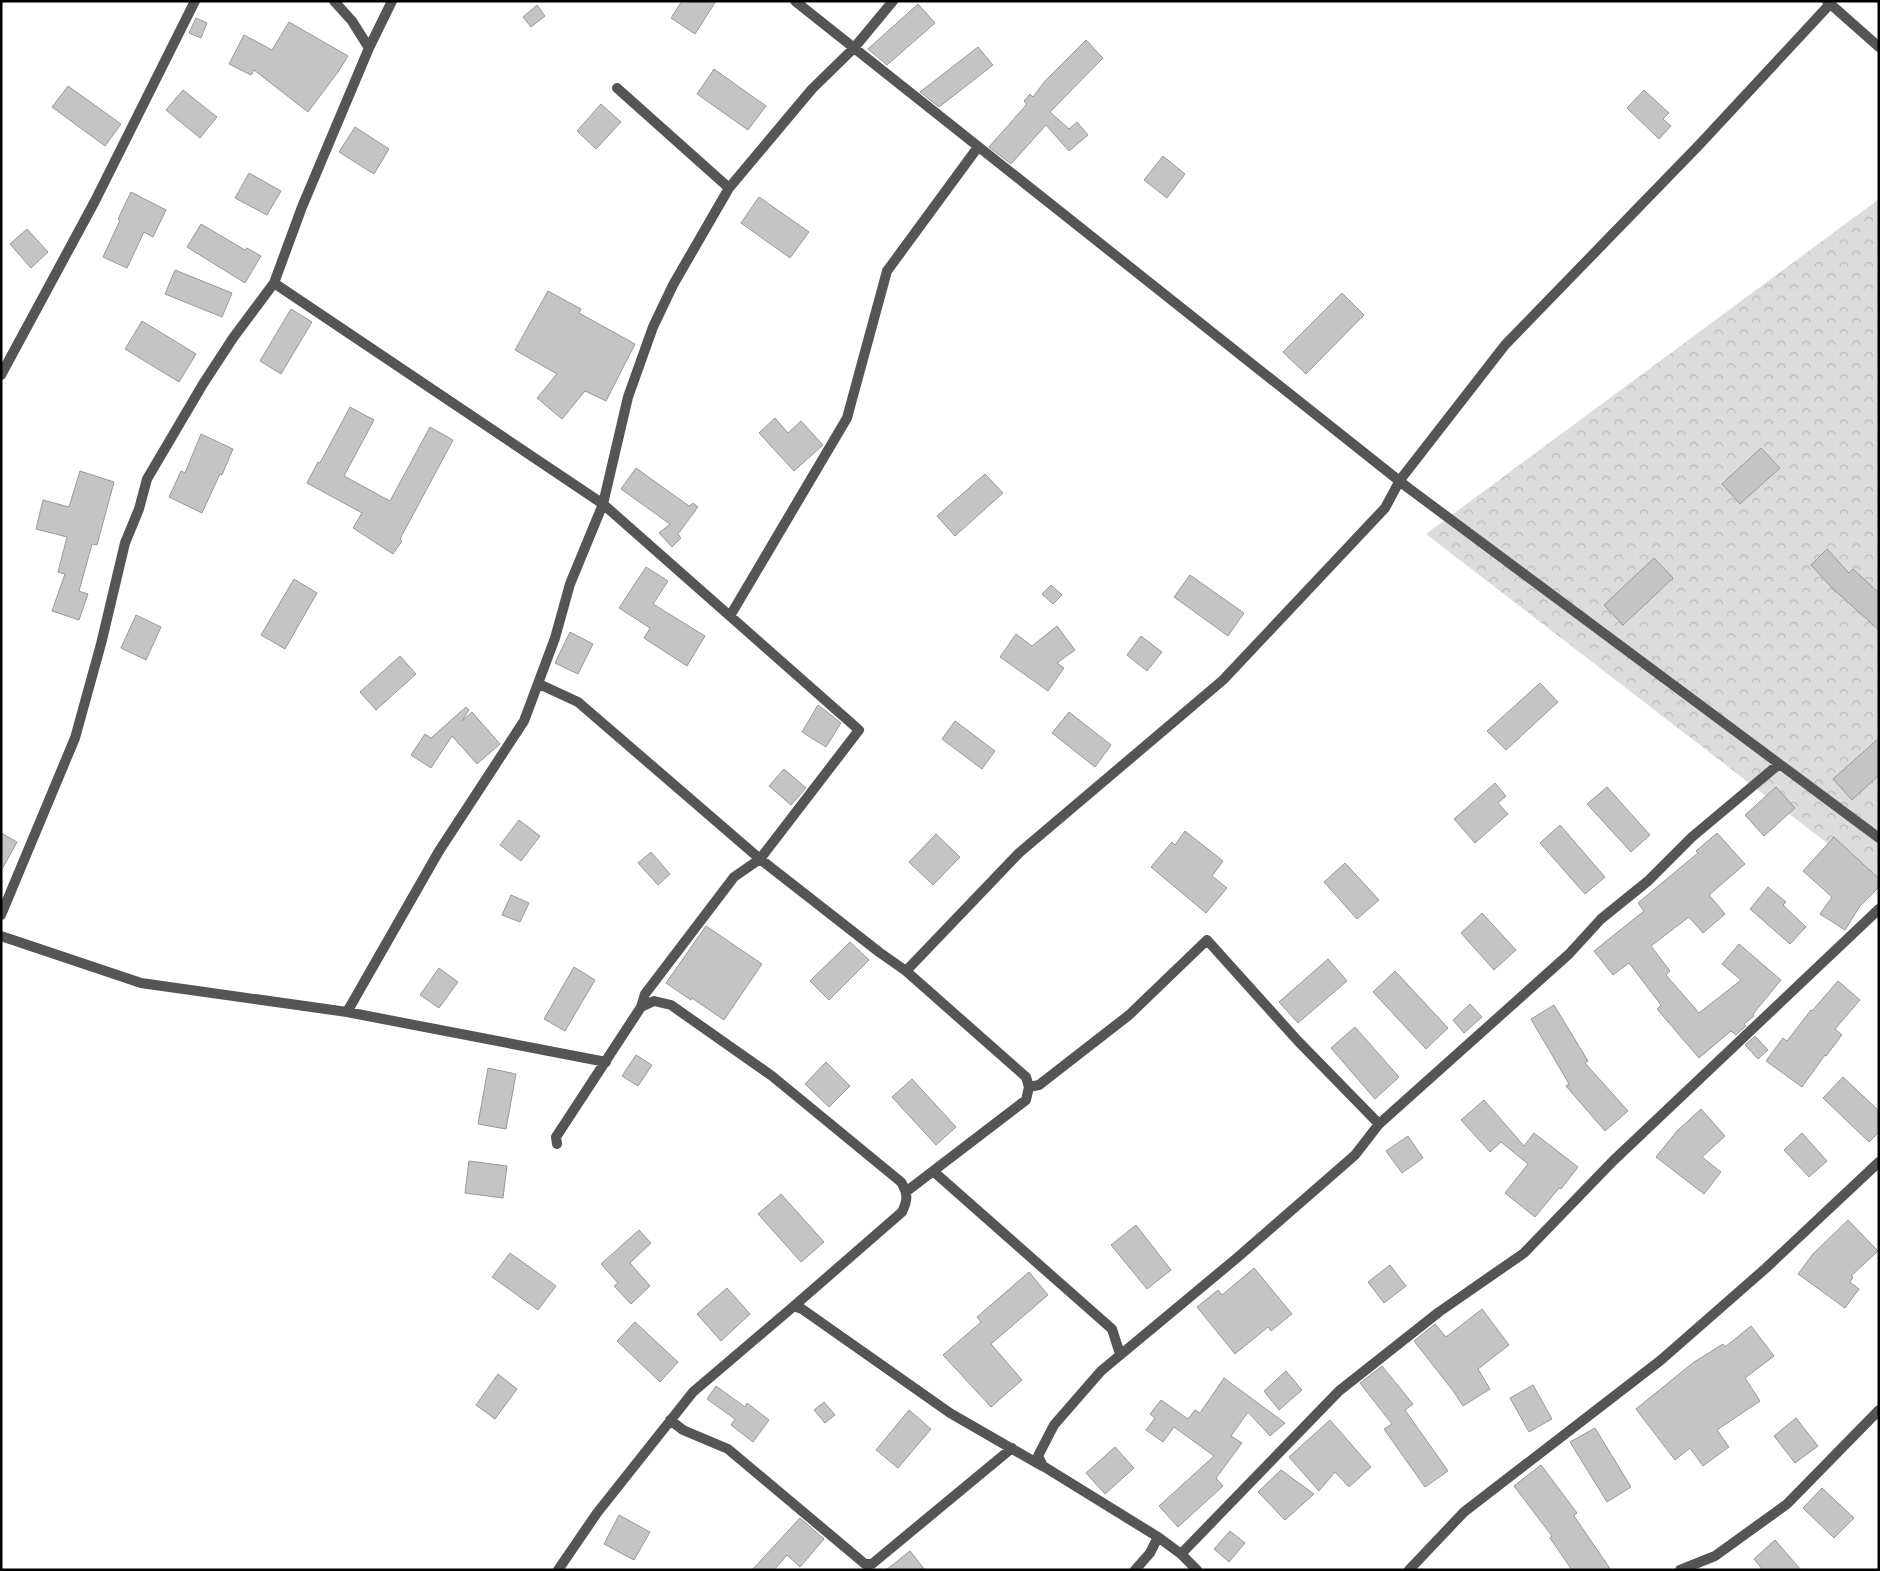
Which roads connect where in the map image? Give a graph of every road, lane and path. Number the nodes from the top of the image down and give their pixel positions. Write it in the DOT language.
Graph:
graph roads {
  1 [pos="194,1"];
  2 [pos="334,1"];
  3 [pos="392,1"];
  4 [pos="795,1"];
  5 [pos="893,1"];
  6 [pos="1828,3"];
  7 [pos="1879,47"];
  8 [pos="369,48"];
  9 [pos="854,48"];
  10 [pos="617,88"];
  11 [pos="978,147"];
  12 [pos="729,188"];
  13 [pos="274,283"];
  14 [pos="1,375"];
  15 [pos="1400,480"];
  16 [pos="603,504"];
  17 [pos="730,616"];
  18 [pos="539,684"];
  19 [pos="1779,764"];
  20 [pos="1879,838"];
  21 [pos="760,859"];
  22 [pos="1879,909"];
  23 [pos="1,915"];
  24 [pos="1,936"];
  25 [pos="906,971"];
  26 [pos="641,1007"];
  27 [pos="347,1012"];
  28 [pos="606,1062"];
  29 [pos="1029,1087"];
  30 [pos="1379,1124"];
  31 [pos="557,1144"];
  32 [pos="1879,1162"];
  33 [pos="933,1171"];
  34 [pos="907,1191"];
  35 [pos="794,1306"];
  36 [pos="1120,1354"];
  37 [pos="1879,1410"];
  38 [pos="670,1420"];
  39 [pos="1012,1448"];
  40 [pos="1043,1466"];
  41 [pos="1158,1537"];
  42 [pos="1181,1554"];
  43 [pos="558,1570"];
  44 [pos="1135,1570"];
  45 [pos="1197,1570"];
  46 [pos="1409,1570"];
  47 [pos="1680,1570"];
  1 -- 14 [label="street"];
  2 -- 8 [label="street"];
  3 -- 8 [label="street"];
  4 -- 9 [label="street"];
  5 -- 9 [label="street"];
  6 -- 7 [label="street"];
  6 -- 15 [label="street"];
  8 -- 13 [label="street"];
  9 -- 11 [label="street"];
  9 -- 12 [label="street"];
  10 -- 12 [label="street"];
  11 -- 15 [label="street"];
  11 -- 17 [label="street"];
  12 -- 16 [label="street"];
  13 -- 16 [label="street"];
  13 -- 23 [label="street"];
  15 -- 19 [label="street"];
  15 -- 25 [label="street"];
  16 -- 17 [label="street"];
  16 -- 18 [label="street"];
  17 -- 21 [label="street"];
  18 -- 21 [label="street"];
  18 -- 27 [label="street"];
  19 -- 20 [label="street"];
  19 -- 30 [label="street"];
  21 -- 25 [label="street"];
  21 -- 26 [label="street"];
  22 -- 42 [label="street"];
  24 -- 27 [label="street"];
  25 -- 29 [label="street"];
  26 -- 28 [label="street"];
  26 -- 34 [label="street"];
  27 -- 28 [label="street"];
  28 -- 31 [label="street"];
  29 -- 30 [label="street"];
  29 -- 33 [label="street"];
  30 -- 36 [label="street"];
  32 -- 46 [label="street"];
  33 -- 34 [label="street"];
  33 -- 36 [label="street"];
  34 -- 35 [label="street"];
  35 -- 38 [label="street"];
  35 -- 39 [label="street"];
  36 -- 40 [label="street"];
  37 -- 47 [label="street"];
  38 -- 39 [label="street"];
  38 -- 43 [label="street"];
  39 -- 40 [label="street"];
  40 -- 41 [label="street"];
  41 -- 42 [label="street"];
  41 -- 44 [label="street"];
  42 -- 45 [label="street"];
}
